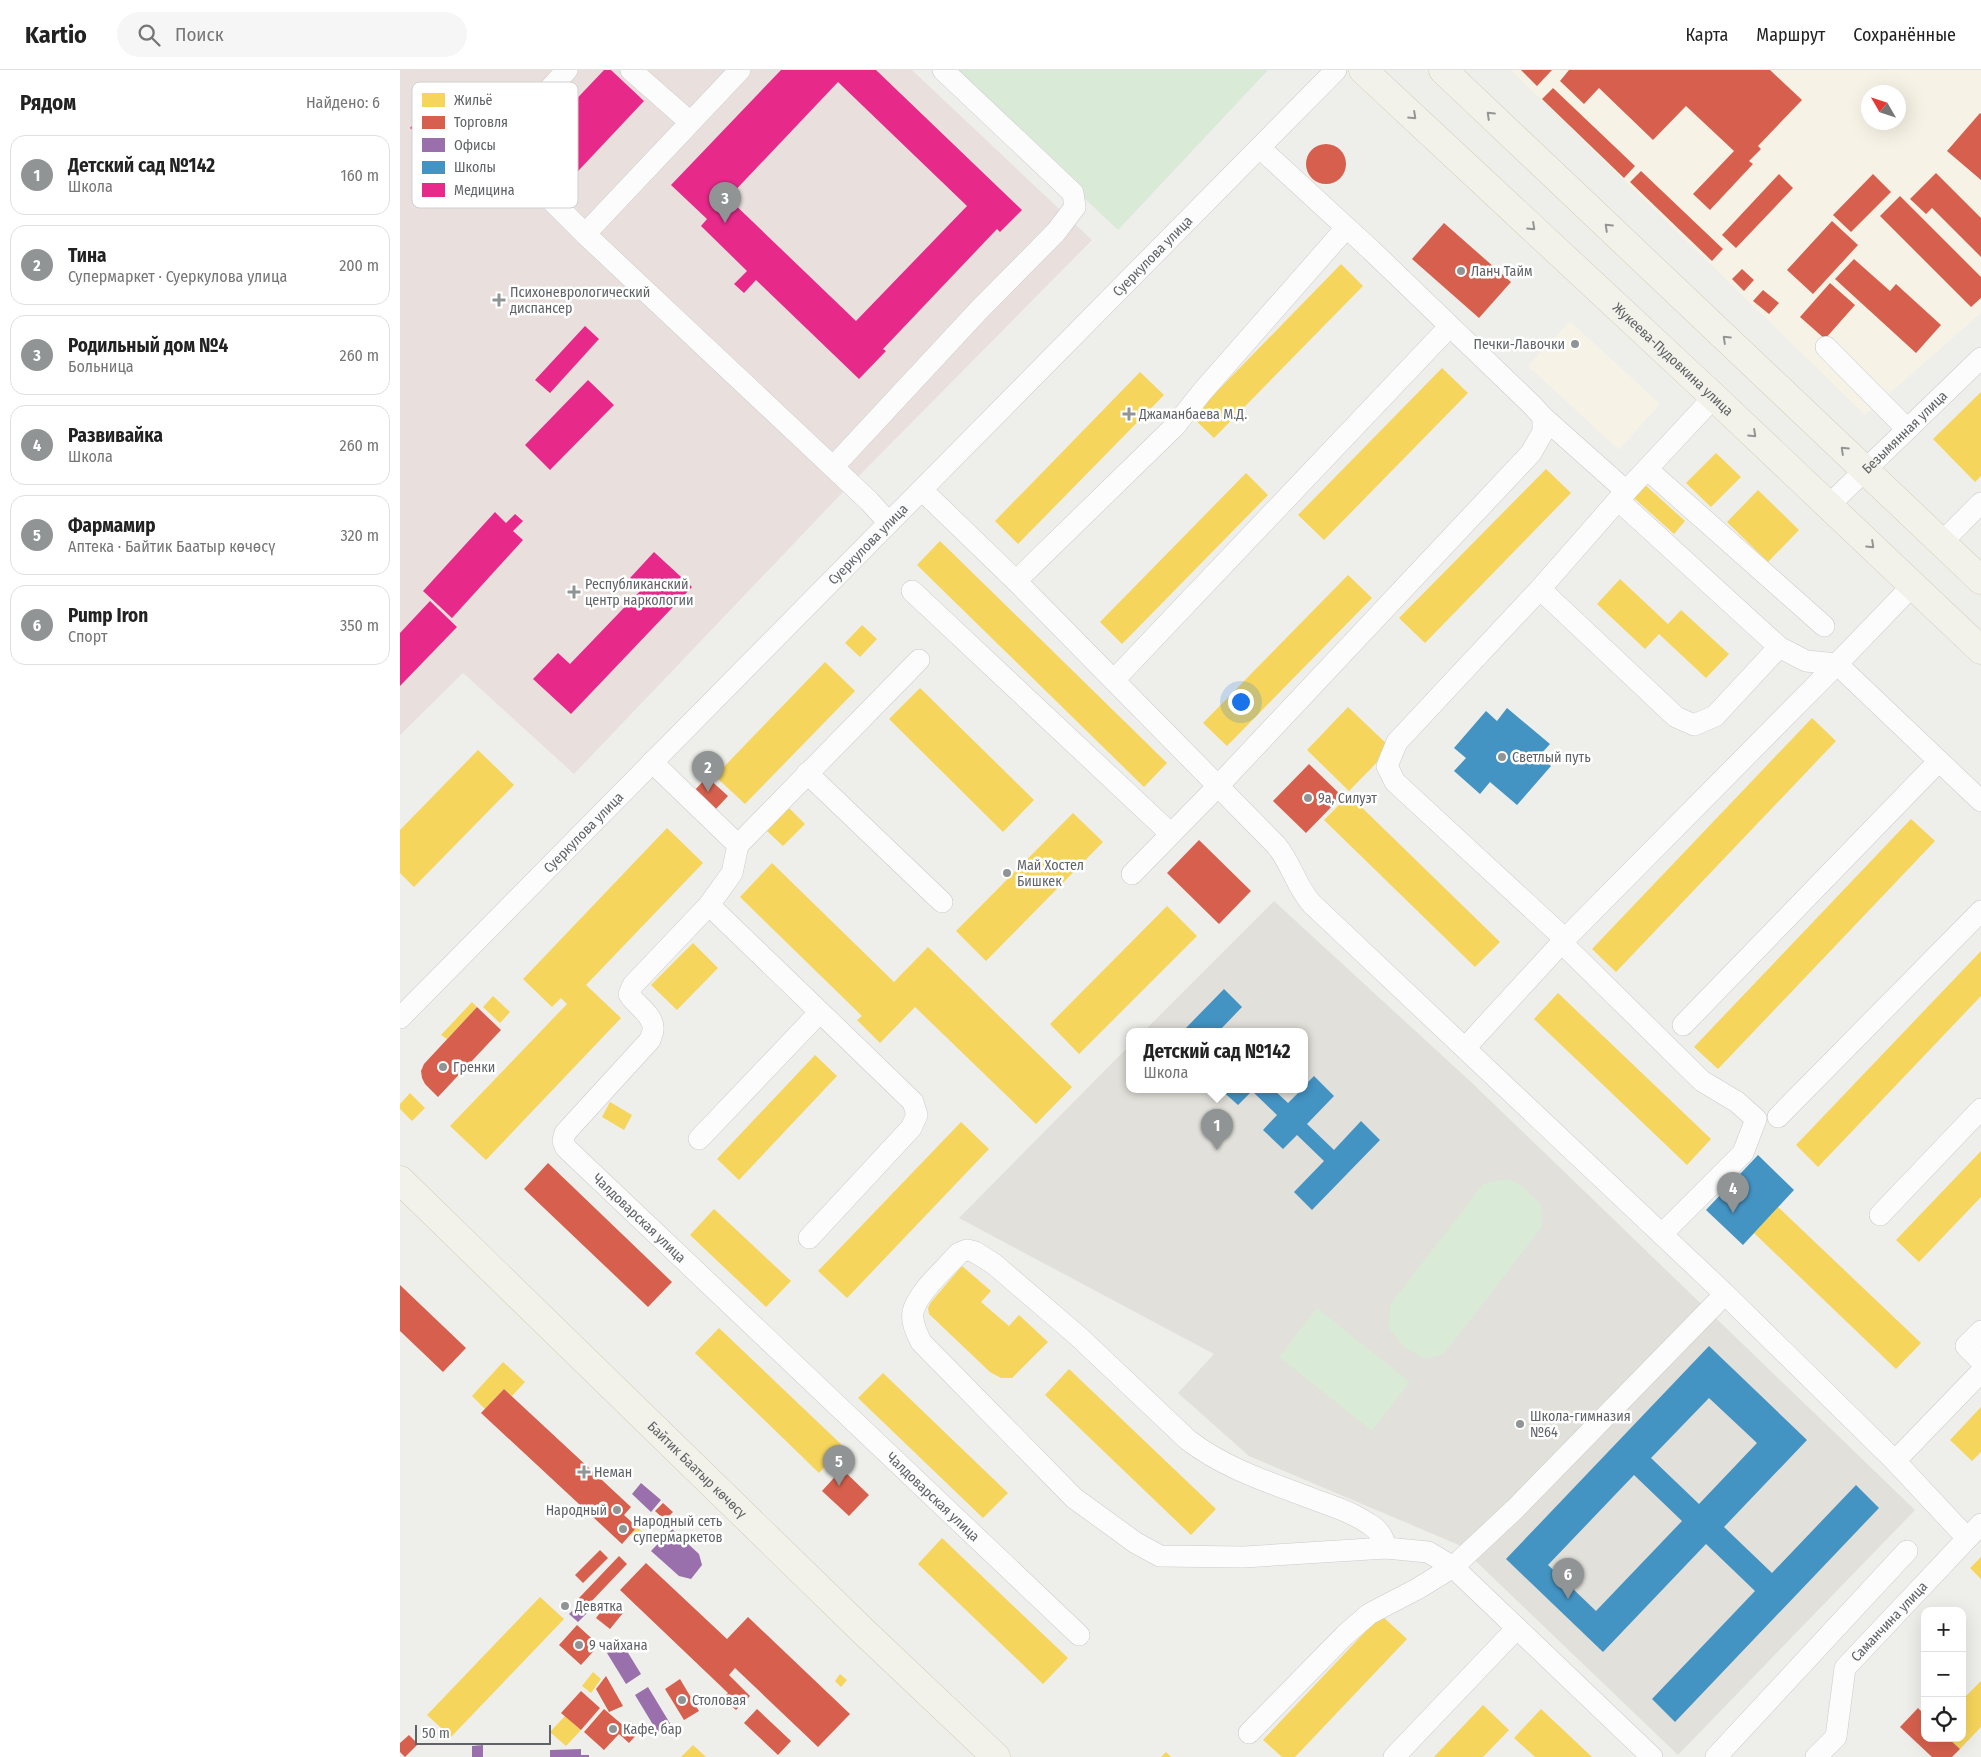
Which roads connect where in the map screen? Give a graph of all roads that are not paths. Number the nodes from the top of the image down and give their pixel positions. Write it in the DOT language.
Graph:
graph roads {
  1 [pos="566,70"];
  2 [pos="631,70"];
  3 [pos="740,70"];
  4 [pos="943,70"];
  5 [pos="1336,70"];
  6 [pos="1363,70"];
  7 [pos="1443,70"];
  8 [pos="555,82"];
  9 [pos="690,122"];
  10 [pos="1260,148"];
  11 [pos="559,208"];
  12 [pos="1346,228"];
  13 [pos="585,234"];
  14 [pos="1450,326"];
  15 [pos="1826,347"];
  16 [pos="1981,358"];
  17 [pos="1714,397"];
  18 [pos="1543,417"];
  19 [pos="1907,429"];
  20 [pos="833,467"];
  21 [pos="1647,469"];
  22 [pos="1865,470"];
  23 [pos="922,490"];
  24 [pos="1622,496"];
  25 [pos="1981,504"];
  26 [pos="1829,505"];
  27 [pos="889,523"];
  28 [pos="1942,542"];
  29 [pos="1981,580"];
  30 [pos="1016,582"];
  31 [pos="1913,585"];
  32 [pos="1540,589"];
  33 [pos="912,591"];
  34 [pos="1824,626"];
  35 [pos="1779,647"];
  36 [pos="1981,650"];
  37 [pos="919,660"];
  38 [pos="1837,664"];
  39 [pos="1114,680"];
  40 [pos="1939,761"];
  41 [pos="652,762"];
  42 [pos="807,773"];
  43 [pos="1219,784"];
  44 [pos="1981,801"];
  45 [pos="1171,834"];
  46 [pos="738,845"];
  47 [pos="1132,874"];
  48 [pos="942,902"];
  49 [pos="709,906"];
  50 [pos="1981,910"];
  51 [pos="1563,941"];
  52 [pos="820,1012"];
  53 [pos="400,1018"];
  54 [pos="1683,1025"];
  55 [pos="1466,1048"];
  56 [pos="1981,1109"];
  57 [pos="1778,1117"];
  58 [pos="699,1139"];
  59 [pos="400,1180"];
  60 [pos="1880,1215"];
  61 [pos="1662,1234"];
  62 [pos="809,1238"];
  63 [pos="1725,1294"];
  64 [pos="1981,1331"];
  65 [pos="1981,1361"];
  66 [pos="1981,1372"];
  67 [pos="1895,1461"];
  68 [pos="1974,1531"];
  69 [pos="1386,1548"];
  70 [pos="1907,1551"];
  71 [pos="1453,1566"];
  72 [pos="1517,1628"];
  73 [pos="1079,1635"];
  74 [pos="1249,1733"];
  75 [pos="1644,1755"];
  76 [pos="996,1757"];
  77 [pos="1394,1757"];
  78 [pos="1716,1757"];
  79 [pos="1816,1757"];
  1 -- 8 [label="street"];
  2 -- 9 [label="street"];
  3 -- 9 [label="street"];
  4 -- 20 [label="street"];
  5 -- 10 [label="street, Суеркулова улица"];
  6 -- 17 [label="main road, Жукеева-Пудовкина улица, one-way"];
  22 -- 7 [label="main road, one-way"];
  9 -- 13 [label="street"];
  10 -- 12 [label="street"];
  10 -- 23 [label="street, Суеркулова улица"];
  11 -- 13 [label="street"];
  12 -- 14 [label="street"];
  12 -- 30 [label="street"];
  13 -- 20 [label="street"];
  14 -- 18 [label="street"];
  14 -- 39 [label="street"];
  15 -- 19 [label="street"];
  16 -- 19 [label="street, Безымянная улица"];
  17 -- 21 [label="street"];
  17 -- 26 [label="main road, Жукеева-Пудовкина улица, one-way"];
  18 -- 24 [label="street"];
  18 -- 43 [label="street"];
  19 -- 22 [label="street, Безымянная улица"];
  20 -- 27 [label="street"];
  21 -- 24 [label="street"];
  21 -- 34 [label="street"];
  22 -- 26 [label="street, Безымянная улица"];
  22 -- 28 [label="main road"];
  23 -- 27 [label="street, Суеркулова улица"];
  23 -- 30 [label="street"];
  24 -- 32 [label="street"];
  24 -- 35 [label="street"];
  25 -- 28 [label="street"];
  26 -- 31 [label="main road, Жукеева-Пудовкина улица, one-way"];
  27 -- 41 [label="street, Суеркулова улица"];
  28 -- 29 [label="main road"];
  30 -- 39 [label="street"];
  31 -- 36 [label="main road, Жукеева-Пудовкина улица"];
  31 -- 38 [label="street"];
  32 -- 35 [label="street"];
  32 -- 51 [label="street"];
  33 -- 45 [label="street"];
  35 -- 38 [label="street"];
  37 -- 42 [label="street"];
  38 -- 40 [label="street"];
  38 -- 51 [label="street"];
  39 -- 43 [label="street"];
  40 -- 44 [label="street"];
  40 -- 54 [label="street"];
  41 -- 46 [label="street"];
  41 -- 53 [label="street, Суеркулова улица"];
  42 -- 46 [label="street"];
  42 -- 48 [label="street"];
  43 -- 45 [label="street"];
  43 -- 55 [label="street"];
  45 -- 47 [label="street"];
  46 -- 49 [label="street, Чалдоварская улица"];
  49 -- 52 [label="street"];
  49 -- 73 [label="street, Чалдоварская улица"];
  50 -- 57 [label="street"];
  51 -- 55 [label="street"];
  51 -- 61 [label="street"];
  52 -- 58 [label="street"];
  52 -- 62 [label="street"];
  55 -- 61 [label="street"];
  56 -- 60 [label="street"];
  59 -- 76 [label="main road, Байтик Баатыр көчөсү"];
  61 -- 63 [label="street"];
  63 -- 67 [label="street"];
  63 -- 71 [label="street"];
  64 -- 65 [label="street"];
  66 -- 67 [label="street"];
  67 -- 68 [label="street"];
  68 -- 79 [label="street, Саманчина улица"];
  69 -- 69 [label="street"];
  69 -- 71 [label="street"];
  70 -- 78 [label="street"];
  71 -- 72 [label="street"];
  71 -- 74 [label="street"];
  72 -- 75 [label="street"];
  72 -- 77 [label="street"];
}
